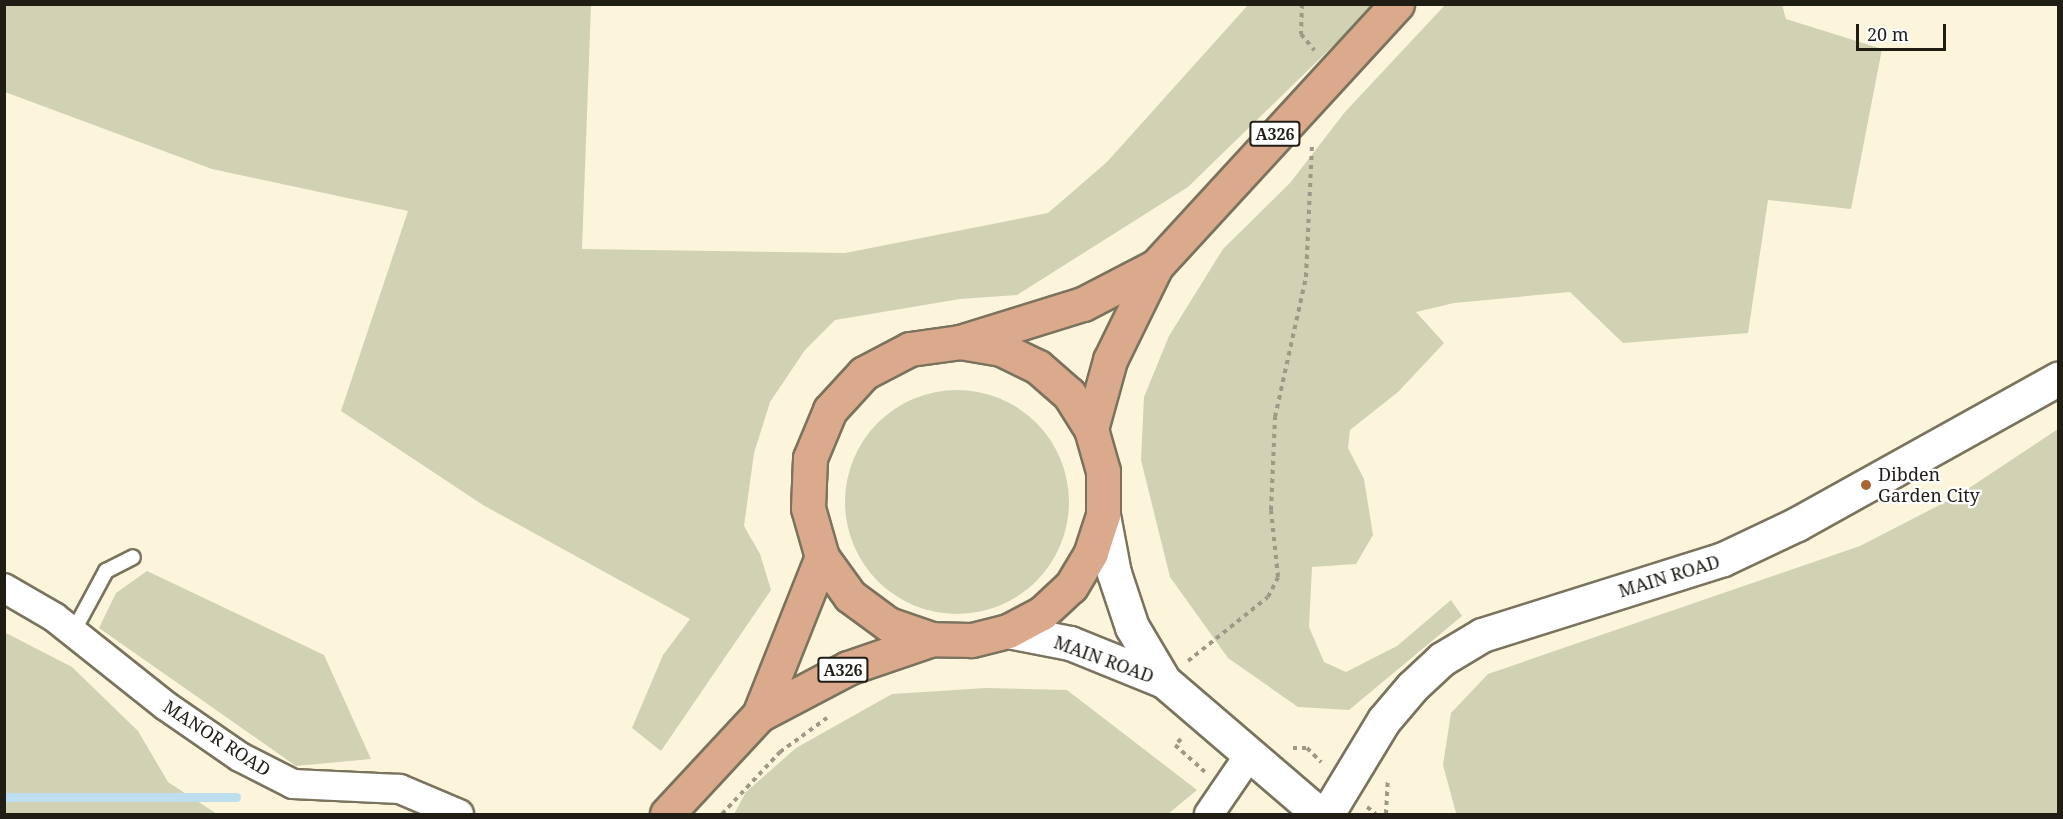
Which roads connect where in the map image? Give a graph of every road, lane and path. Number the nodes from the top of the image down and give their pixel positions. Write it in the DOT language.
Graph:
graph roads {
  1 [pos="1302,4"];
  2 [pos="1397,4"];
  3 [pos="1314,47"];
  4 [pos="1312,154"];
  5 [pos="1156,266"];
  6 [pos="960,342"];
  7 [pos="2058,379"];
  8 [pos="1091,429"];
  9 [pos="1103,515"];
  10 [pos="133,557"];
  11 [pos="822,558"];
  12 [pos="4,588"];
  13 [pos="1008,631"];
  14 [pos="72,634"];
  15 [pos="933,639"];
  16 [pos="1164,681"];
  17 [pos="837,711"];
  18 [pos="759,714"];
  19 [pos="1175,745"];
  20 [pos="1248,757"];
  21 [pos="1225,789"];
  22 [pos="459,814"];
  23 [pos="667,814"];
  24 [pos="722,814"];
  25 [pos="1209,814"];
  26 [pos="1318,814"];
  27 [pos="1327,814"];
  1 -- 3 [label="path"];
  2 -- 5 [label="main road, A326"];
  4 -- 16 [label="path"];
  5 -- 6 [label="main road, A326"];
  5 -- 8 [label="main road, A326"];
  6 -- 8 [label="main road"];
  6 -- 11 [label="main road"];
  7 -- 27 [label="street, MAIN ROAD"];
  8 -- 9 [label="main road"];
  9 -- 13 [label="main road"];
  9 -- 16 [label="street, MAIN ROAD"];
  10 -- 14 [label="lane"];
  11 -- 15 [label="main road"];
  11 -- 18 [label="main road, A326"];
  12 -- 14 [label="street, MANOR ROAD"];
  13 -- 15 [label="main road"];
  13 -- 16 [label="street, MAIN ROAD"];
  14 -- 22 [label="street, MANOR ROAD"];
  15 -- 18 [label="main road, A326"];
  16 -- 20 [label="street, MAIN ROAD"];
  17 -- 24 [label="path"];
  18 -- 23 [label="main road, A326"];
  19 -- 21 [label="path"];
  20 -- 21 [label="street"];
  20 -- 26 [label="street, MAIN ROAD"];
  21 -- 25 [label="street"];
}
